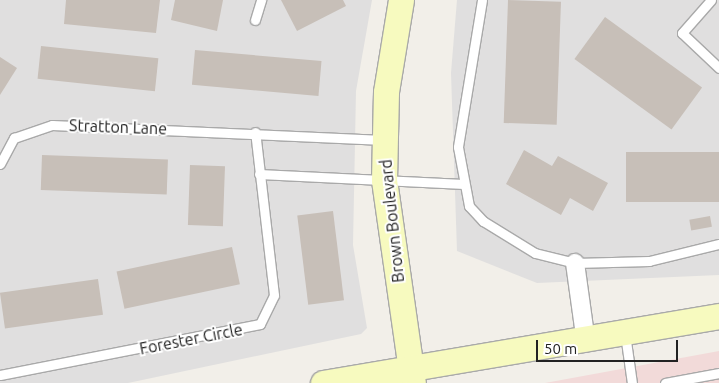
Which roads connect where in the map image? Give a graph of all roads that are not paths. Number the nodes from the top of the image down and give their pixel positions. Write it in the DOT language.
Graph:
graph roads {
  1 [pos="260,0"];
  2 [pos="401,0"];
  3 [pos="482,0"];
  4 [pos="711,0"];
  5 [pos="255,20"];
  6 [pos="719,68"];
  7 [pos="255,132"];
  8 [pos="385,140"];
  9 [pos="0,164"];
  10 [pos="259,174"];
  11 [pos="384,180"];
  12 [pos="464,184"];
  13 [pos="719,244"];
  14 [pos="575,263"];
  15 [pos="719,316"];
  16 [pos="625,334"];
  17 [pos="586,342"];
  18 [pos="719,373"];
  19 [pos="411,374"];
  20 [pos="0,376"];
  21 [pos="323,383"];
  22 [pos="632,383"];
  23 [pos="666,383"];
  1 -- 5 [label="lane"];
  2 -- 8 [label="street, Brown Boulevard"];
  3 -- 12 [label="lane"];
  4 -- 6 [label="lane"];
  7 -- 8 [label="lane, Stratton Lane"];
  7 -- 9 [label="lane, Stratton Lane"];
  7 -- 10 [label="lane"];
  8 -- 11 [label="street, Brown Boulevard"];
  10 -- 11 [label="lane"];
  10 -- 20 [label="lane, Forester Circle"];
  11 -- 12 [label="lane"];
  11 -- 19 [label="street, Brown Boulevard"];
  12 -- 14 [label="lane"];
  13 -- 14 [label="lane"];
  14 -- 17 [label="street"];
  15 -- 16 [label="street"];
  16 -- 17 [label="street"];
  16 -- 22 [label="lane"];
  17 -- 19 [label="street"];
  18 -- 23 [label="lane"];
  19 -- 21 [label="street"];
}
